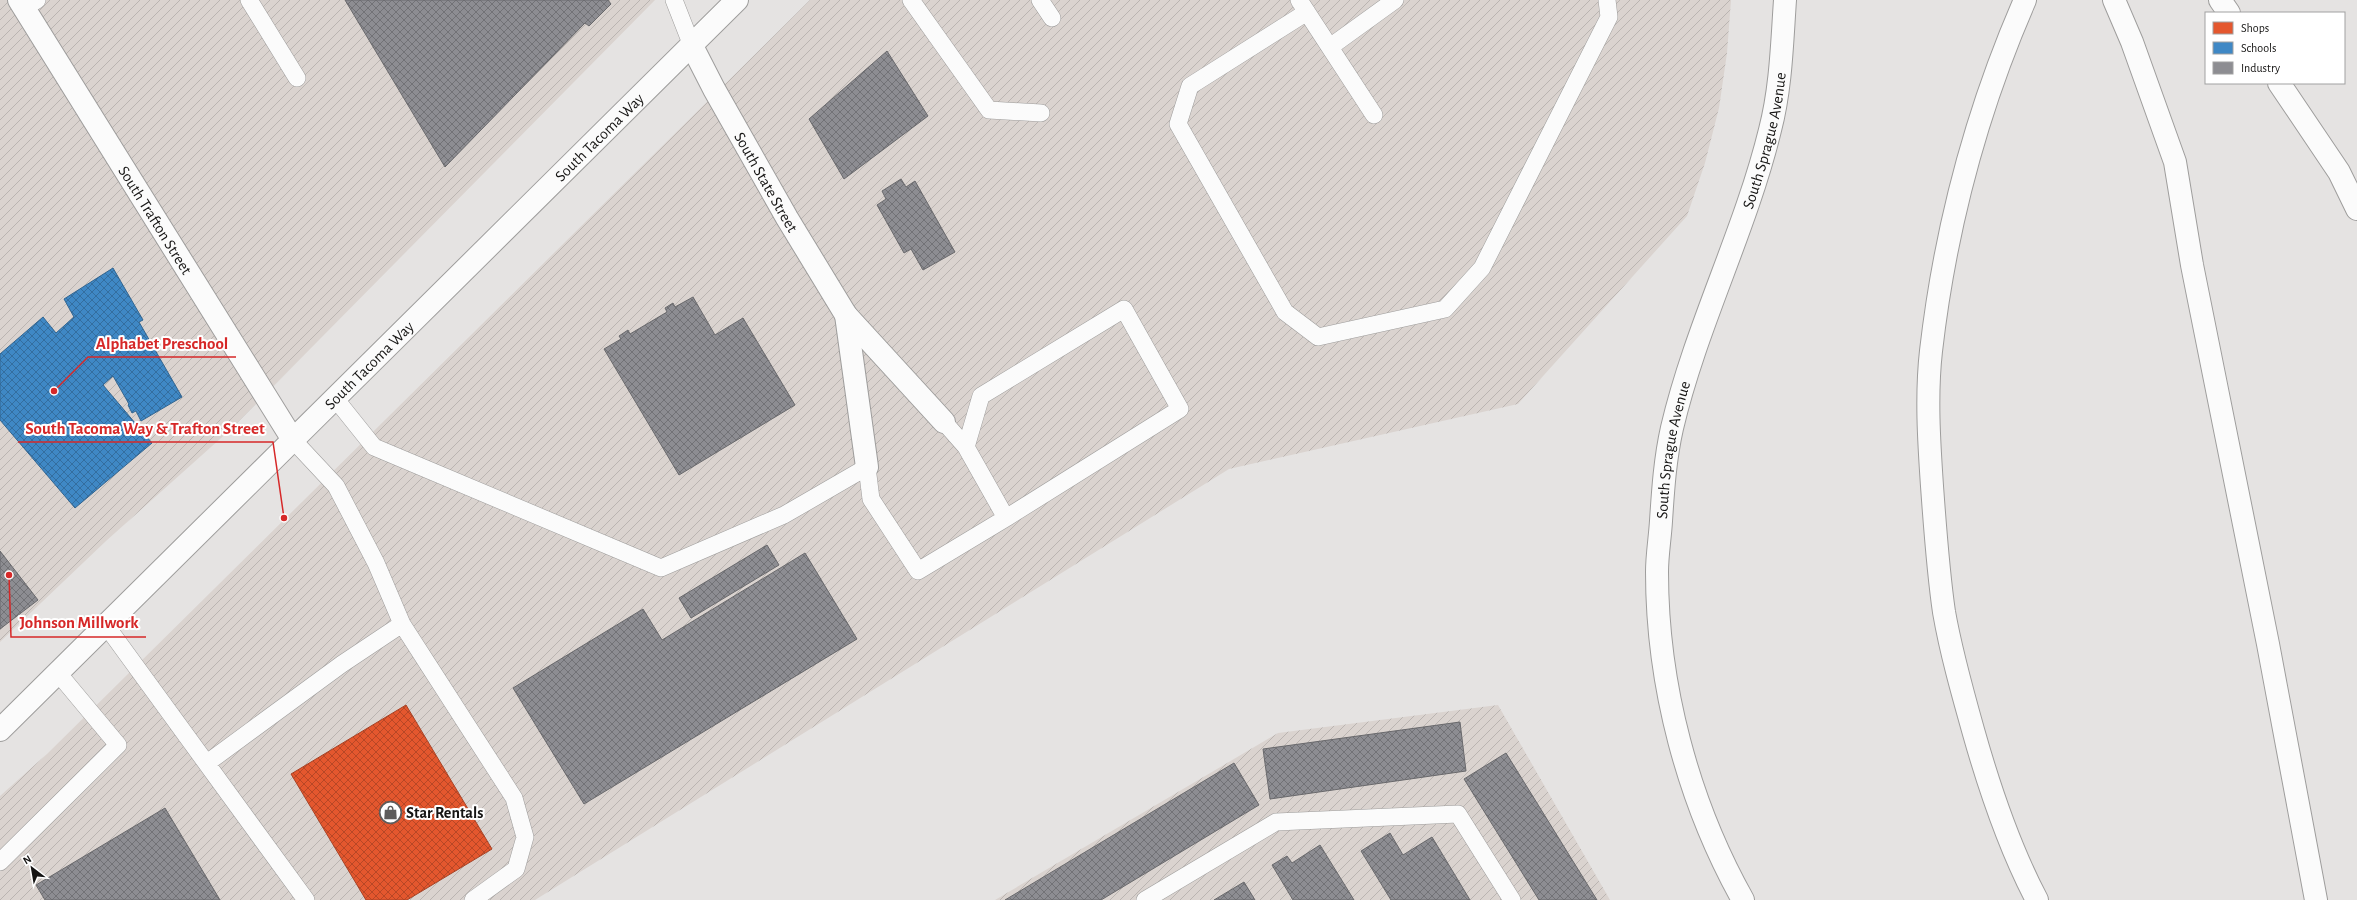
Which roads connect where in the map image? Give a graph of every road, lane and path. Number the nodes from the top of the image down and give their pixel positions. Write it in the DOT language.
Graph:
graph roads {
  1 [pos="249,0"];
  2 [pos="674,0"];
  3 [pos="737,0"];
  4 [pos="910,0"];
  5 [pos="1040,0"];
  6 [pos="1395,0"];
  7 [pos="1607,0"];
  8 [pos="1785,0"];
  9 [pos="2114,0"];
  10 [pos="2220,0"];
  11 [pos="27,3"];
  12 [pos="2023,4"];
  13 [pos="1303,6"];
  14 [pos="2229,12"];
  15 [pos="1052,18"];
  16 [pos="692,46"];
  17 [pos="1330,47"];
  18 [pos="297,78"];
  19 [pos="2280,84"];
  20 [pos="1041,113"];
  21 [pos="1374,115"];
  22 [pos="2357,209"];
  23 [pos="846,315"];
  24 [pos="334,397"];
  25 [pos="944,422"];
  26 [pos="293,440"];
  27 [pos="966,447"];
  28 [pos="867,467"];
  29 [pos="1006,518"];
  30 [pos="105,624"];
  31 [pos="402,624"];
  32 [pos="58,673"];
  33 [pos="0,730"];
  34 [pos="207,763"];
  35 [pos="0,862"];
  36 [pos="306,900"];
  37 [pos="473,900"];
  38 [pos="1145,900"];
  39 [pos="1512,900"];
  40 [pos="1743,900"];
  41 [pos="2037,900"];
  42 [pos="2316,900"];
  1 -- 18 [label="lane"];
  2 -- 16 [label="lane"];
  3 -- 16 [label="main road, South Tacoma Way"];
  4 -- 20 [label="lane"];
  5 -- 15 [label="lane"];
  6 -- 17 [label="lane"];
  7 -- 13 [label="lane"];
  8 -- 40 [label="main road, South Sprague Avenue"];
  9 -- 42 [label="main road"];
  10 -- 14 [label="main road"];
  11 -- 26 [label="main road, South Trafton Street"];
  12 -- 41 [label="main road"];
  13 -- 17 [label="lane"];
  16 -- 23 [label="main road, South State Street"];
  16 -- 24 [label="main road, South Tacoma Way"];
  17 -- 21 [label="lane"];
  19 -- 22 [label="main road"];
  23 -- 25 [label="main road, South State Street"];
  23 -- 28 [label="main road, South State Street"];
  24 -- 26 [label="main road, South Tacoma Way"];
  24 -- 28 [label="lane"];
  25 -- 27 [label="lane"];
  26 -- 30 [label="main road, South Tacoma Way"];
  26 -- 31 [label="lane"];
  27 -- 29 [label="lane"];
  27 -- 29 [label="lane"];
  28 -- 29 [label="lane"];
  30 -- 32 [label="main road, South Tacoma Way"];
  30 -- 34 [label="lane"];
  31 -- 34 [label="lane"];
  31 -- 37 [label="lane"];
  32 -- 33 [label="main road, South Tacoma Way"];
  32 -- 35 [label="lane"];
  34 -- 36 [label="lane"];
  38 -- 39 [label="lane"];
}
